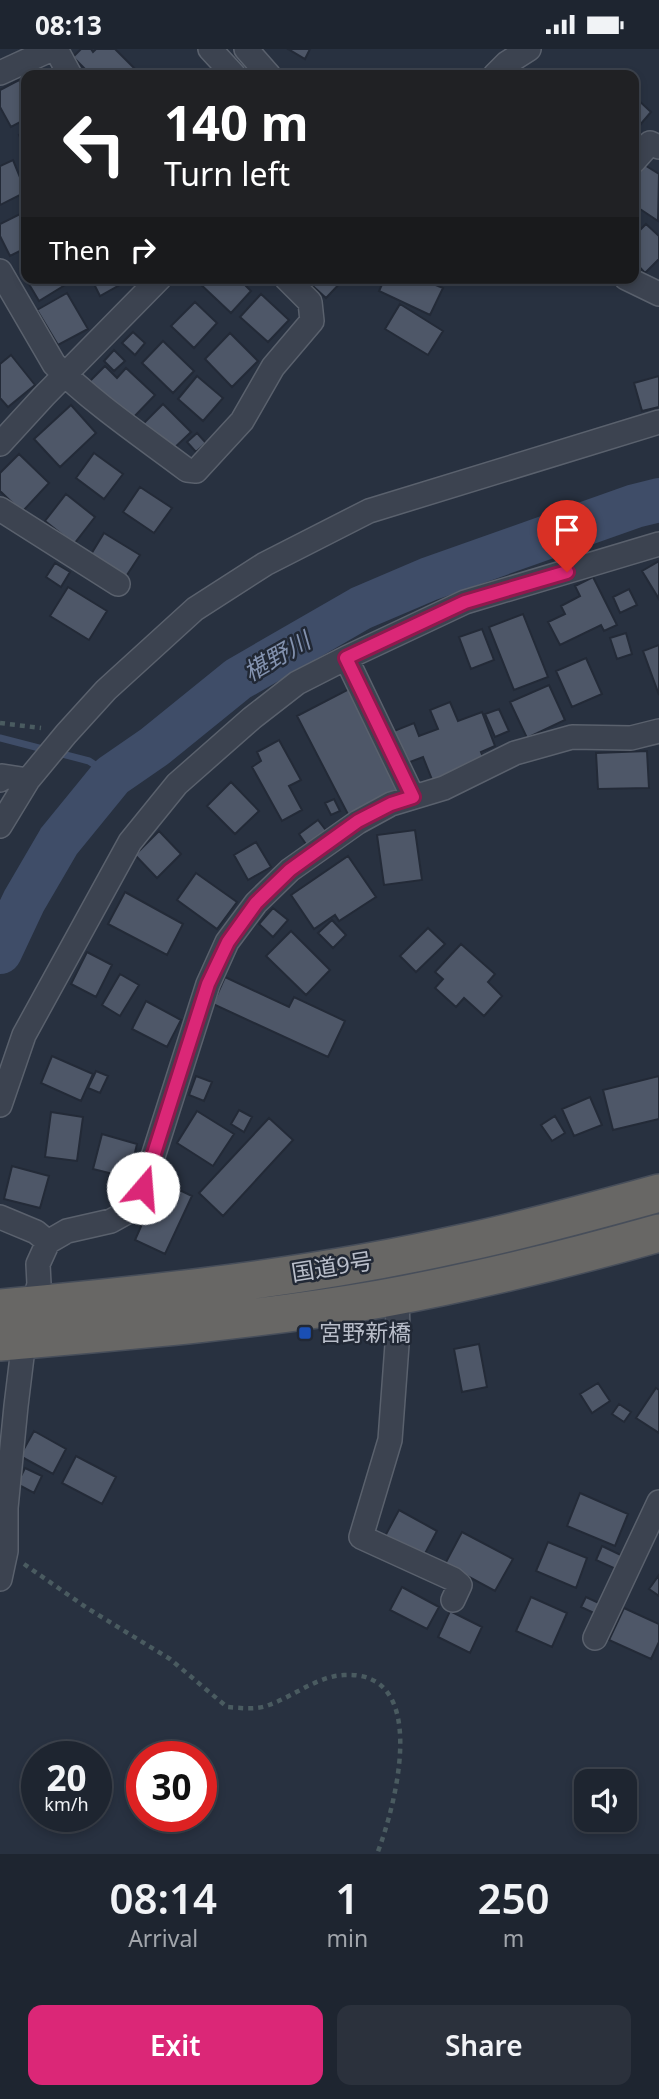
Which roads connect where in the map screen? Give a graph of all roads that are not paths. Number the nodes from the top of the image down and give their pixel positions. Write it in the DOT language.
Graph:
graph roads {
  1 [pos="54,49"];
  2 [pos="210,49"];
  3 [pos="246,49"];
  4 [pos="529,49"];
  5 [pos="67,70"];
  6 [pos="229,70"];
  7 [pos="265,70"];
  8 [pos="500,70"];
  9 [pos="0,73"];
  10 [pos="659,147"];
  11 [pos="639,155"];
  12 [pos="0,271"];
  13 [pos="154,284"];
  14 [pos="292,284"];
  15 [pos="638,284"];
  16 [pos="659,294"];
  17 [pos="65,375"];
  18 [pos="659,422"];
  19 [pos="0,444"];
  20 [pos="0,509"];
  21 [pos="659,544"];
  22 [pos="118,584"];
  23 [pos="346,658"];
  24 [pos="659,731"];
  25 [pos="0,780"];
  26 [pos="28,781"];
  27 [pos="413,797"];
  28 [pos="0,826"];
  29 [pos="0,1104"];
  30 [pos="659,1193"];
  31 [pos="0,1217"];
  32 [pos="659,1233"];
  33 [pos="48,1242"];
  34 [pos="397,1296"];
  35 [pos="17,1306"];
  36 [pos="12,1341"];
  37 [pos="659,1502"];
  38 [pos="0,1579"];
  39 [pos="453,1600"];
  40 [pos="595,1638"];
  1 -- 5 [label="street"];
  1 -- 9 [label="street"];
  2 -- 6 [label="street"];
  3 -- 7 [label="street"];
  4 -- 8 [label="street"];
  10 -- 11 [label="street"];
  12 -- 17 [label="street"];
  13 -- 17 [label="street"];
  14 -- 17 [label="street"];
  15 -- 16 [label="street"];
  17 -- 19 [label="street"];
  18 -- 26 [label="street"];
  20 -- 22 [label="street"];
  21 -- 23 [label="street"];
  23 -- 27 [label="street"];
  23 -- 29 [label="street"];
  24 -- 27 [label="street"];
  25 -- 26 [label="street"];
  26 -- 28 [label="street"];
  27 -- 33 [label="street"];
  30 -- 35 [label="highway, 国道9号"];
  31 -- 33 [label="street"];
  32 -- 34 [label="highway, 国道9号"];
  33 -- 35 [label="street"];
  34 -- 36 [label="highway, 国道9号"];
  34 -- 39 [label="street"];
  35 -- 36 [label="street"];
  36 -- 38 [label="street"];
  37 -- 40 [label="street"];
}
